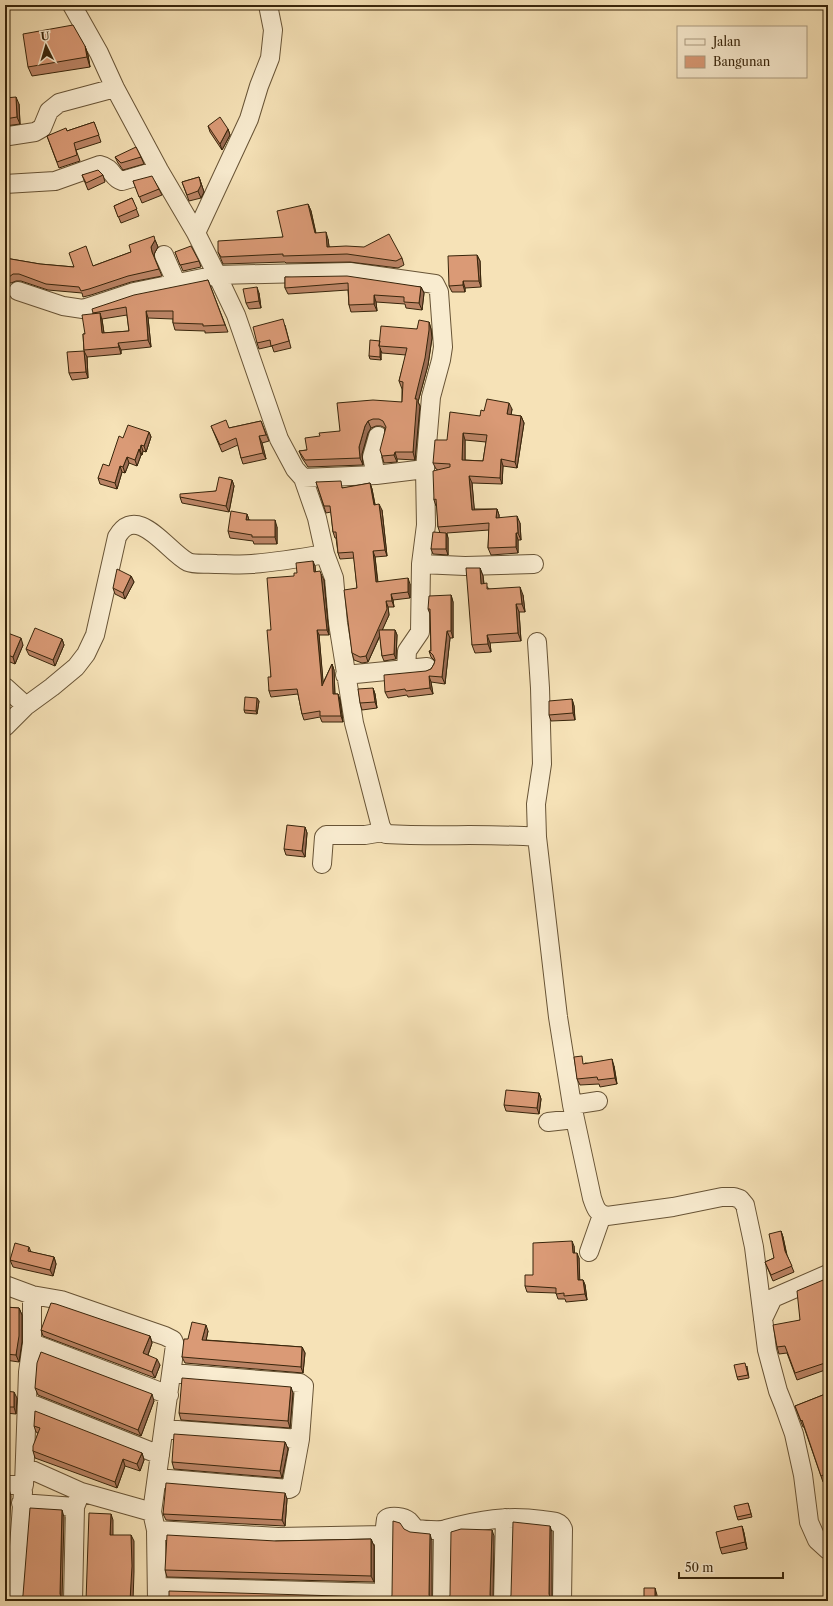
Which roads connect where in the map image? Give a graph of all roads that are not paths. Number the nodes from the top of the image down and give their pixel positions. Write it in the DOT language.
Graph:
graph roads {
  1 [pos="72,5"];
  2 [pos="268,5"];
  3 [pos="116,88"];
  4 [pos="5,136"];
  5 [pos="159,170"];
  6 [pos="5,184"];
  7 [pos="196,233"];
  8 [pos="164,255"];
  9 [pos="217,275"];
  10 [pos="176,282"];
  11 [pos="18,291"];
  12 [pos="378,436"];
  13 [pos="426,469"];
  14 [pos="376,475"];
  15 [pos="303,478"];
  16 [pos="325,554"];
  17 [pos="421,564"];
  18 [pos="534,564"];
  19 [pos="537,642"];
  20 [pos="427,667"];
  21 [pos="406,669"];
  22 [pos="346,675"];
  23 [pos="5,687"];
  24 [pos="26,706"];
  25 [pos="5,727"];
  26 [pos="383,832"];
  27 [pos="537,837"];
  28 [pos="322,864"];
  29 [pos="598,1102"];
  30 [pos="574,1112"];
  31 [pos="548,1122"];
  32 [pos="602,1215"];
  33 [pos="589,1252"];
  34 [pos="828,1274"];
  35 [pos="5,1285"];
  36 [pos="32,1295"];
  37 [pos="763,1319"];
  38 [pos="32,1343"];
  39 [pos="172,1373"];
  40 [pos="169,1395"];
  41 [pos="27,1402"];
  42 [pos="164,1429"];
  43 [pos="300,1440"];
  44 [pos="160,1455"];
  45 [pos="25,1467"];
  46 [pos="157,1478"];
  47 [pos="5,1485"];
  48 [pos="24,1485"];
  49 [pos="78,1499"];
  50 [pos="21,1503"];
  51 [pos="152,1512"];
  52 [pos="505,1518"];
  53 [pos="156,1530"];
  54 [pos="444,1530"];
  55 [pos="384,1535"];
  56 [pos="828,1550"];
  57 [pos="157,1594"];
  58 [pos="384,1597"];
  59 [pos="15,1601"];
  60 [pos="73,1601"];
  61 [pos="442,1601"];
  62 [pos="503,1601"];
  63 [pos="562,1601"];
  1 -- 3 [label="street"];
  2 -- 7 [label="street"];
  3 -- 4 [label="street"];
  3 -- 5 [label="street"];
  5 -- 6 [label="street"];
  5 -- 7 [label="street"];
  7 -- 9 [label="street"];
  8 -- 10 [label="street"];
  9 -- 10 [label="street"];
  9 -- 13 [label="street"];
  9 -- 15 [label="street"];
  10 -- 11 [label="street"];
  12 -- 14 [label="street"];
  13 -- 14 [label="street"];
  13 -- 17 [label="street"];
  14 -- 15 [label="street"];
  15 -- 16 [label="street"];
  16 -- 22 [label="street"];
  16 -- 24 [label="street"];
  17 -- 18 [label="street"];
  17 -- 21 [label="street"];
  19 -- 27 [label="street"];
  20 -- 21 [label="street"];
  21 -- 22 [label="street"];
  22 -- 26 [label="street"];
  23 -- 24 [label="street"];
  24 -- 25 [label="street"];
  26 -- 27 [label="street"];
  26 -- 28 [label="street"];
  27 -- 30 [label="street"];
  29 -- 30 [label="street"];
  30 -- 31 [label="street"];
  30 -- 32 [label="street"];
  32 -- 33 [label="street"];
  32 -- 37 [label="street"];
  34 -- 37 [label="street"];
  35 -- 36 [label="street"];
  36 -- 38 [label="street"];
  36 -- 39 [label="street"];
  37 -- 56 [label="street"];
  38 -- 40 [label="street"];
  38 -- 41 [label="street"];
  39 -- 40 [label="street"];
  39 -- 43 [label="street"];
  40 -- 42 [label="street"];
  41 -- 44 [label="street"];
  41 -- 45 [label="street"];
  42 -- 43 [label="street"];
  42 -- 44 [label="street"];
  43 -- 46 [label="street"];
  44 -- 46 [label="street"];
  45 -- 48 [label="street"];
  45 -- 49 [label="street"];
  46 -- 51 [label="street"];
  47 -- 48 [label="street"];
  48 -- 50 [label="street"];
  49 -- 50 [label="street"];
  49 -- 51 [label="street"];
  49 -- 60 [label="street"];
  50 -- 59 [label="street"];
  51 -- 53 [label="street"];
  52 -- 54 [label="street"];
  52 -- 62 [label="street"];
  52 -- 63 [label="street"];
  53 -- 55 [label="street"];
  53 -- 57 [label="street"];
  54 -- 55 [label="street"];
  54 -- 61 [label="street"];
  55 -- 58 [label="street"];
  57 -- 58 [label="street"];
}
